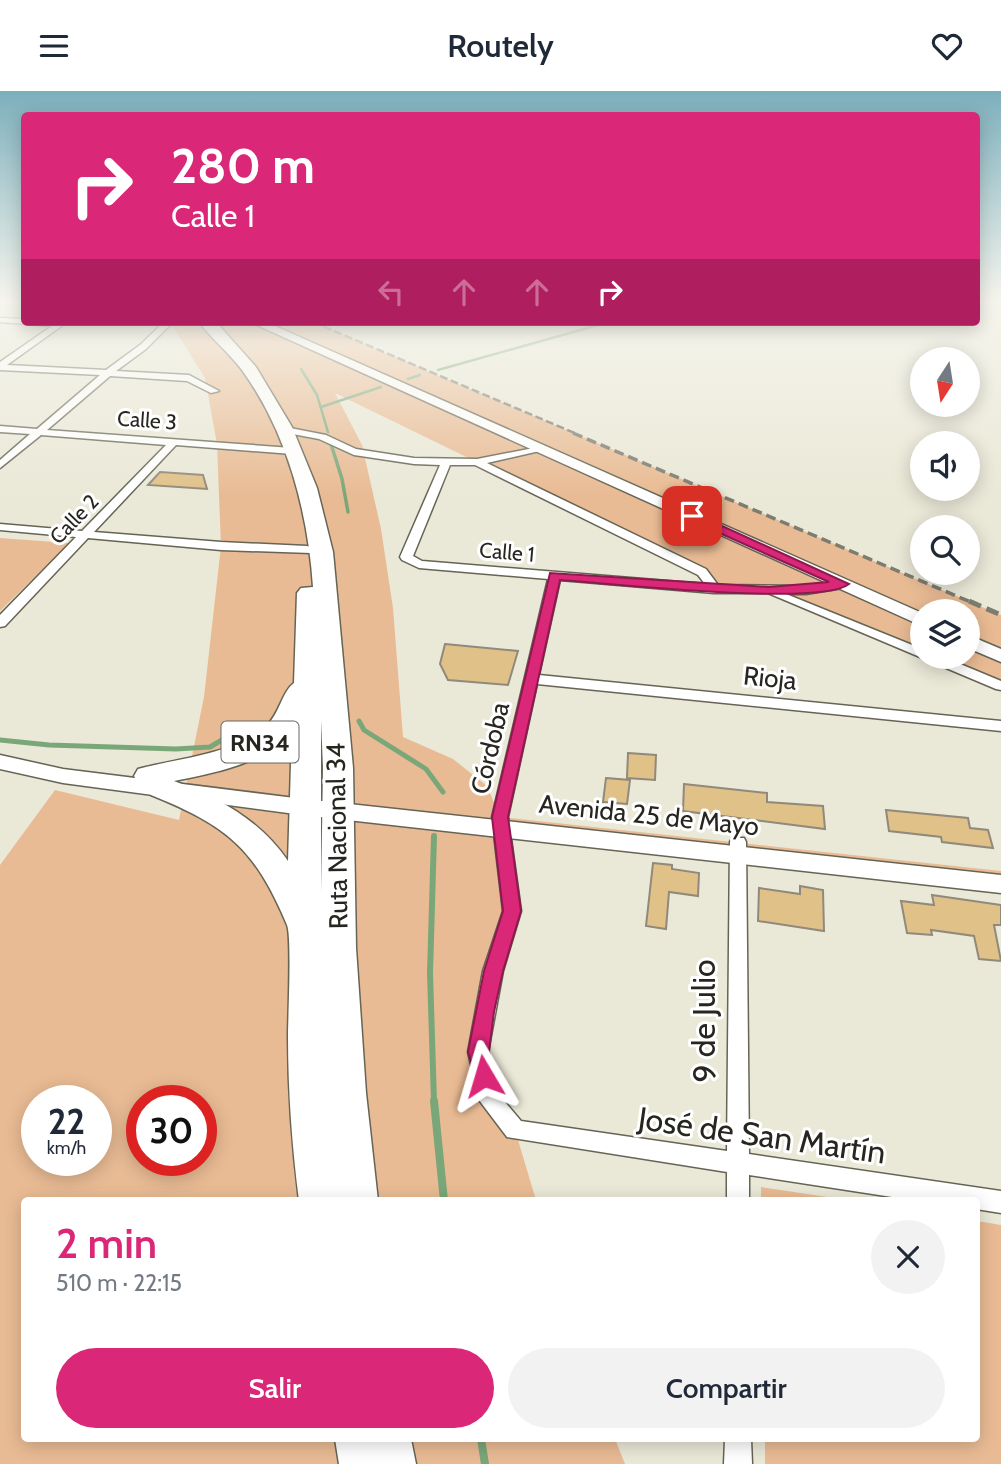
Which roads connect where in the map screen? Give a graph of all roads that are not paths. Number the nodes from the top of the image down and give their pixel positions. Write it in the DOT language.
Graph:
graph roads {
  1 [pos="117,366"];
  2 [pos="247,366"];
  3 [pos="355,366"];
  4 [pos="0,367"];
  5 [pos="108,373"];
  6 [pos="214,391"];
  7 [pos="0,429"];
  8 [pos="285,430"];
  9 [pos="39,432"];
  10 [pos="175,441"];
  11 [pos="540,449"];
  12 [pos="292,451"];
  13 [pos="446,462"];
  14 [pos="477,462"];
  15 [pos="0,465"];
  16 [pos="300,474"];
  17 [pos="0,527"];
  18 [pos="86,534"];
  19 [pos="307,549"];
  20 [pos="555,575"];
  21 [pos="843,584"];
  22 [pos="714,589"];
  23 [pos="769,591"];
  24 [pos="910,615"];
  25 [pos="0,624"];
  26 [pos="307,643"];
  27 [pos="980,646"];
  28 [pos="910,649"];
  29 [pos="1001,656"];
  30 [pos="960,669"];
  31 [pos="533,679"];
  32 [pos="1001,686"];
  33 [pos="1001,726"];
  34 [pos="0,762"];
  35 [pos="156,782"];
  36 [pos="321,803"];
  37 [pos="500,822"];
  38 [pos="738,848"];
  39 [pos="1001,871"];
  40 [pos="1001,884"];
  41 [pos="304,937"];
  42 [pos="515,1130"];
  43 [pos="738,1163"];
  44 [pos="321,1197"];
  45 [pos="356,1197"];
  46 [pos="738,1197"];
  47 [pos="967,1197"];
  48 [pos="980,1199"];
  49 [pos="1001,1202"];
  50 [pos="361,1442"];
  51 [pos="386,1442"];
  52 [pos="738,1442"];
  53 [pos="365,1464"];
  54 [pos="390,1464"];
  55 [pos="738,1464"];
  1 -- 5 [label="street"];
  2 -- 8 [label="highway, Ruta Nacional 34 / RN34"];
  3 -- 11 [label="main road"];
  4 -- 5 [label="street"];
  5 -- 6 [label="street"];
  5 -- 9 [label="street"];
  7 -- 9 [label="street, Calle 3"];
  8 -- 12 [label="highway, Ruta Nacional 34 / RN34"];
  8 -- 13 [label="street"];
  9 -- 10 [label="street, Calle 3"];
  9 -- 15 [label="street"];
  10 -- 12 [label="street, Calle 3"];
  10 -- 18 [label="street, Calle 2"];
  11 -- 14 [label="street"];
  11 -- 21 [label="main road"];
  12 -- 16 [label="highway, Ruta Nacional 34 / RN34"];
  13 -- 14 [label="street"];
  13 -- 20 [label="street, Calle 1"];
  14 -- 22 [label="street"];
  16 -- 19 [label="highway, Ruta Nacional 34 / RN34"];
  16 -- 36 [label="highway, Ruta Nacional 34 / RN34"];
  17 -- 18 [label="street"];
  18 -- 19 [label="street"];
  18 -- 25 [label="street, Calle 2"];
  19 -- 26 [label="highway, Ruta Nacional 34 / RN34"];
  20 -- 22 [label="street, Calle 1"];
  20 -- 31 [label="street, Córdoba"];
  21 -- 23 [label="street, Calle 1"];
  21 -- 24 [label="main road"];
  22 -- 23 [label="street, Calle 1"];
  23 -- 28 [label="street"];
  26 -- 35 [label="highway, RN34"];
  26 -- 36 [label="highway, Ruta Nacional 34 / RN34"];
  27 -- 29 [label="main road"];
  30 -- 32 [label="street"];
  31 -- 33 [label="street, Rioja"];
  31 -- 37 [label="street, Córdoba"];
  34 -- 35 [label="main road, Avenida 25 de Mayo"];
  35 -- 36 [label="main road, Avenida 25 de Mayo"];
  35 -- 41 [label="highway, RN34"];
  36 -- 37 [label="main road, Avenida 25 de Mayo"];
  36 -- 41 [label="highway, Ruta Nacional 34 / RN34"];
  36 -- 45 [label="highway, Ruta Nacional 34 / RN34"];
  37 -- 38 [label="main road, Avenida 25 de Mayo"];
  37 -- 42 [label="street, Córdoba"];
  38 -- 39 [label="main road, Avenida 25 de Mayo"];
  38 -- 40 [label="main road, Avenida 25 de Mayo"];
  38 -- 43 [label="street, 9 de Julio"];
  41 -- 44 [label="highway, Ruta Nacional 34 / RN34"];
  42 -- 43 [label="street, José de San Martín"];
  43 -- 46 [label="street, 9 de Julio"];
  43 -- 47 [label="street, José de San Martín"];
  48 -- 49 [label="street, José de San Martín"];
  50 -- 53 [label="highway"];
  51 -- 54 [label="highway"];
  52 -- 55 [label="street"];
}
